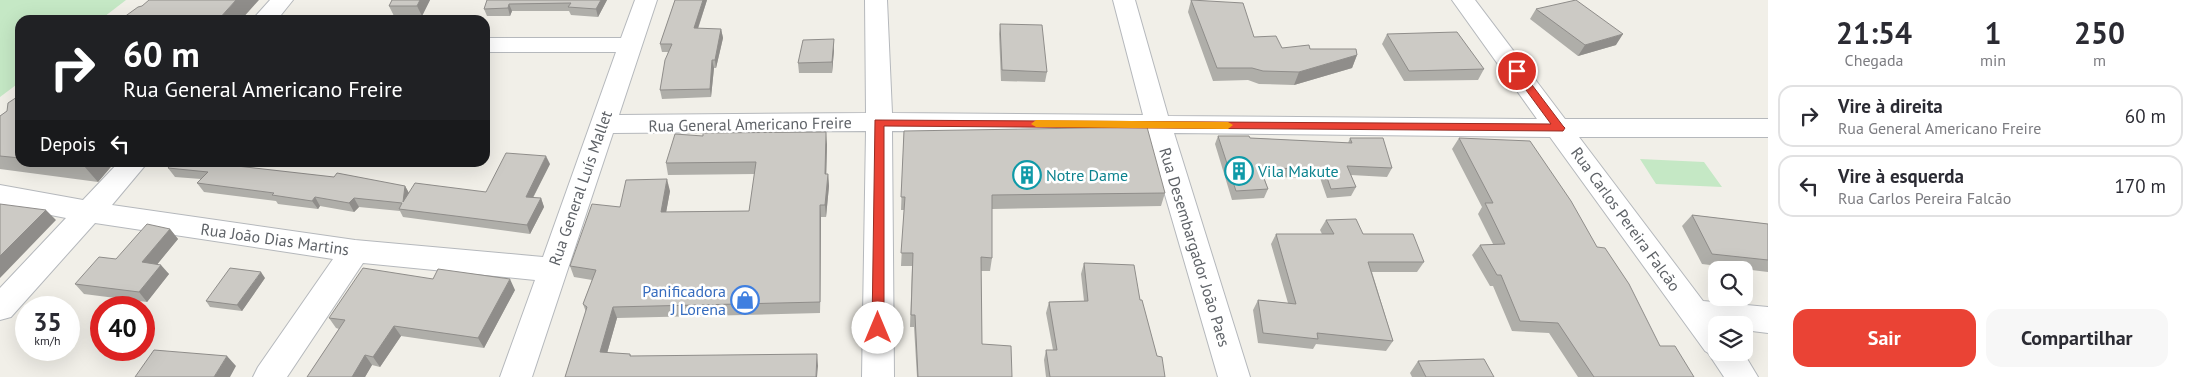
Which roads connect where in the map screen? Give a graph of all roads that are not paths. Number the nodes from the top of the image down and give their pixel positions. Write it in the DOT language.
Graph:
graph roads {
  1 [pos="282,0"];
  2 [pos="646,0"];
  3 [pos="876,0"];
  4 [pos="1124,0"];
  5 [pos="1464,0"];
  6 [pos="268,15"];
  7 [pos="490,45"];
  8 [pos="629,45"];
  9 [pos="879,122"];
  10 [pos="603,124"];
  11 [pos="1158,125"];
  12 [pos="1560,128"];
  13 [pos="1768,128"];
  14 [pos="130,167"];
  15 [pos="0,195"];
  16 [pos="90,212"];
  17 [pos="355,251"];
  18 [pos="552,270"];
  19 [pos="0,308"];
  20 [pos="1695,313"];
  21 [pos="1768,320"];
  22 [pos="1708,331"];
  23 [pos="1730,361"];
  24 [pos="269,377"];
  25 [pos="516,377"];
  26 [pos="878,377"];
  27 [pos="1234,377"];
  28 [pos="1742,377"];
  1 -- 6 [label="street"];
  2 -- 8 [label="street, Rua General Luís Mallet"];
  3 -- 9 [label="street"];
  4 -- 11 [label="street, Rua Desembargador João Paes"];
  5 -- 12 [label="street, Rua Carlos Pereira Falcão"];
  7 -- 8 [label="street"];
  8 -- 10 [label="street, Rua General Luís Mallet"];
  9 -- 10 [label="street, Rua General Americano Freire"];
  9 -- 11 [label="street, Rua General Americano Freire"];
  9 -- 26 [label="street"];
  10 -- 18 [label="street, Rua General Luís Mallet"];
  11 -- 12 [label="street, Rua General Americano Freire"];
  11 -- 27 [label="street, Rua Desembargador João Paes"];
  12 -- 13 [label="street, Rua General Americano Freire"];
  12 -- 20 [label="street, Rua Carlos Pereira Falcão"];
  14 -- 16 [label="street"];
  15 -- 16 [label="street, Rua João Dias Martins"];
  16 -- 17 [label="street, Rua João Dias Martins"];
  16 -- 19 [label="street"];
  17 -- 18 [label="street, Rua João Dias Martins"];
  17 -- 24 [label="street"];
  18 -- 25 [label="street, Rua General Luís Mallet"];
  20 -- 21 [label="street"];
  20 -- 22 [label="street, Rua Carlos Pereira Falcão"];
  23 -- 28 [label="street"];
}
